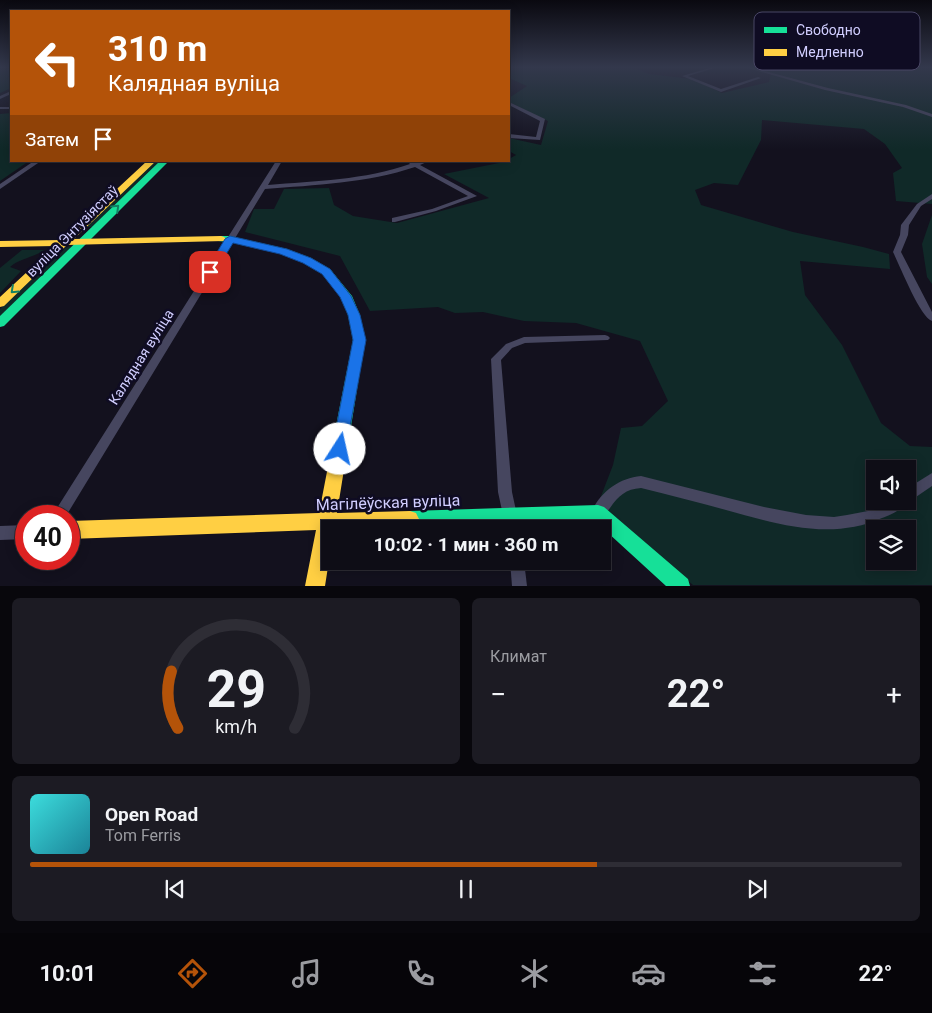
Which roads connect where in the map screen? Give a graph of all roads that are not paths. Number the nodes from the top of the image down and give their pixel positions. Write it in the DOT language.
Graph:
graph roads {
  1 [pos="851,94"];
  2 [pos="510,104"];
  3 [pos="932,116"];
  4 [pos="510,136"];
  5 [pos="37,162"];
  6 [pos="151,162"];
  7 [pos="164,162"];
  8 [pos="278,162"];
  9 [pos="410,162"];
  10 [pos="424,162"];
  11 [pos="416,165"];
  12 [pos="0,187"];
  13 [pos="264,187"];
  14 [pos="932,196"];
  15 [pos="395,220"];
  16 [pos="230,239"];
  17 [pos="64,243"];
  18 [pos="82,243"];
  19 [pos="0,244"];
  20 [pos="0,303"];
  21 [pos="932,318"];
  22 [pos="0,323"];
  23 [pos="605,338"];
  24 [pos="932,479"];
  25 [pos="916,490"];
  26 [pos="66,505"];
  27 [pos="887,510"];
  28 [pos="598,513"];
  29 [pos="511,516"];
  30 [pos="326,520"];
  31 [pos="388,520"];
  32 [pos="512,520"];
  33 [pos="321,522"];
  34 [pos="80,530"];
  35 [pos="0,532"];
  36 [pos="15,532"];
  37 [pos="321,551"];
  38 [pos="518,570"];
  39 [pos="315,586"];
  40 [pos="520,586"];
  41 [pos="681,586"];
  1 -- 3 [label="street"];
  2 -- 4 [label="street"];
  5 -- 12 [label="street"];
  6 -- 17 [label="street, вуліца Энтузіястаў"];
  18 -- 7 [label="street, вуліца Энтузіястаў, one-way"];
  8 -- 13 [label="street, Калядная вуліца"];
  9 -- 11 [label="street"];
  10 -- 11 [label="street"];
  11 -- 13 [label="street"];
  11 -- 15 [label="street"];
  13 -- 16 [label="street, Калядная вуліца"];
  14 -- 21 [label="street"];
  16 -- 18 [label="street"];
  16 -- 26 [label="street, Калядная вуліца"];
  16 -- 30 [label="street"];
  17 -- 18 [label="street"];
  17 -- 19 [label="street"];
  17 -- 20 [label="street, вуліца Энтузіястаў, one-way"];
  18 -- 22 [label="street, вуліца Энтузіястаў"];
  23 -- 29 [label="street"];
  24 -- 25 [label="street"];
  27 -- 28 [label="street"];
  28 -- 29 [label="street, Магілёўская вуліца"];
  28 -- 41 [label="street"];
  29 -- 31 [label="street, Магілёўская вуліца"];
  29 -- 32 [label="street"];
  33 -- 34 [label="street, Магілёўская вуліца"];
  35 -- 36 [label="street"];
  37 -- 39 [label="street"];
  38 -- 40 [label="street"];
}
